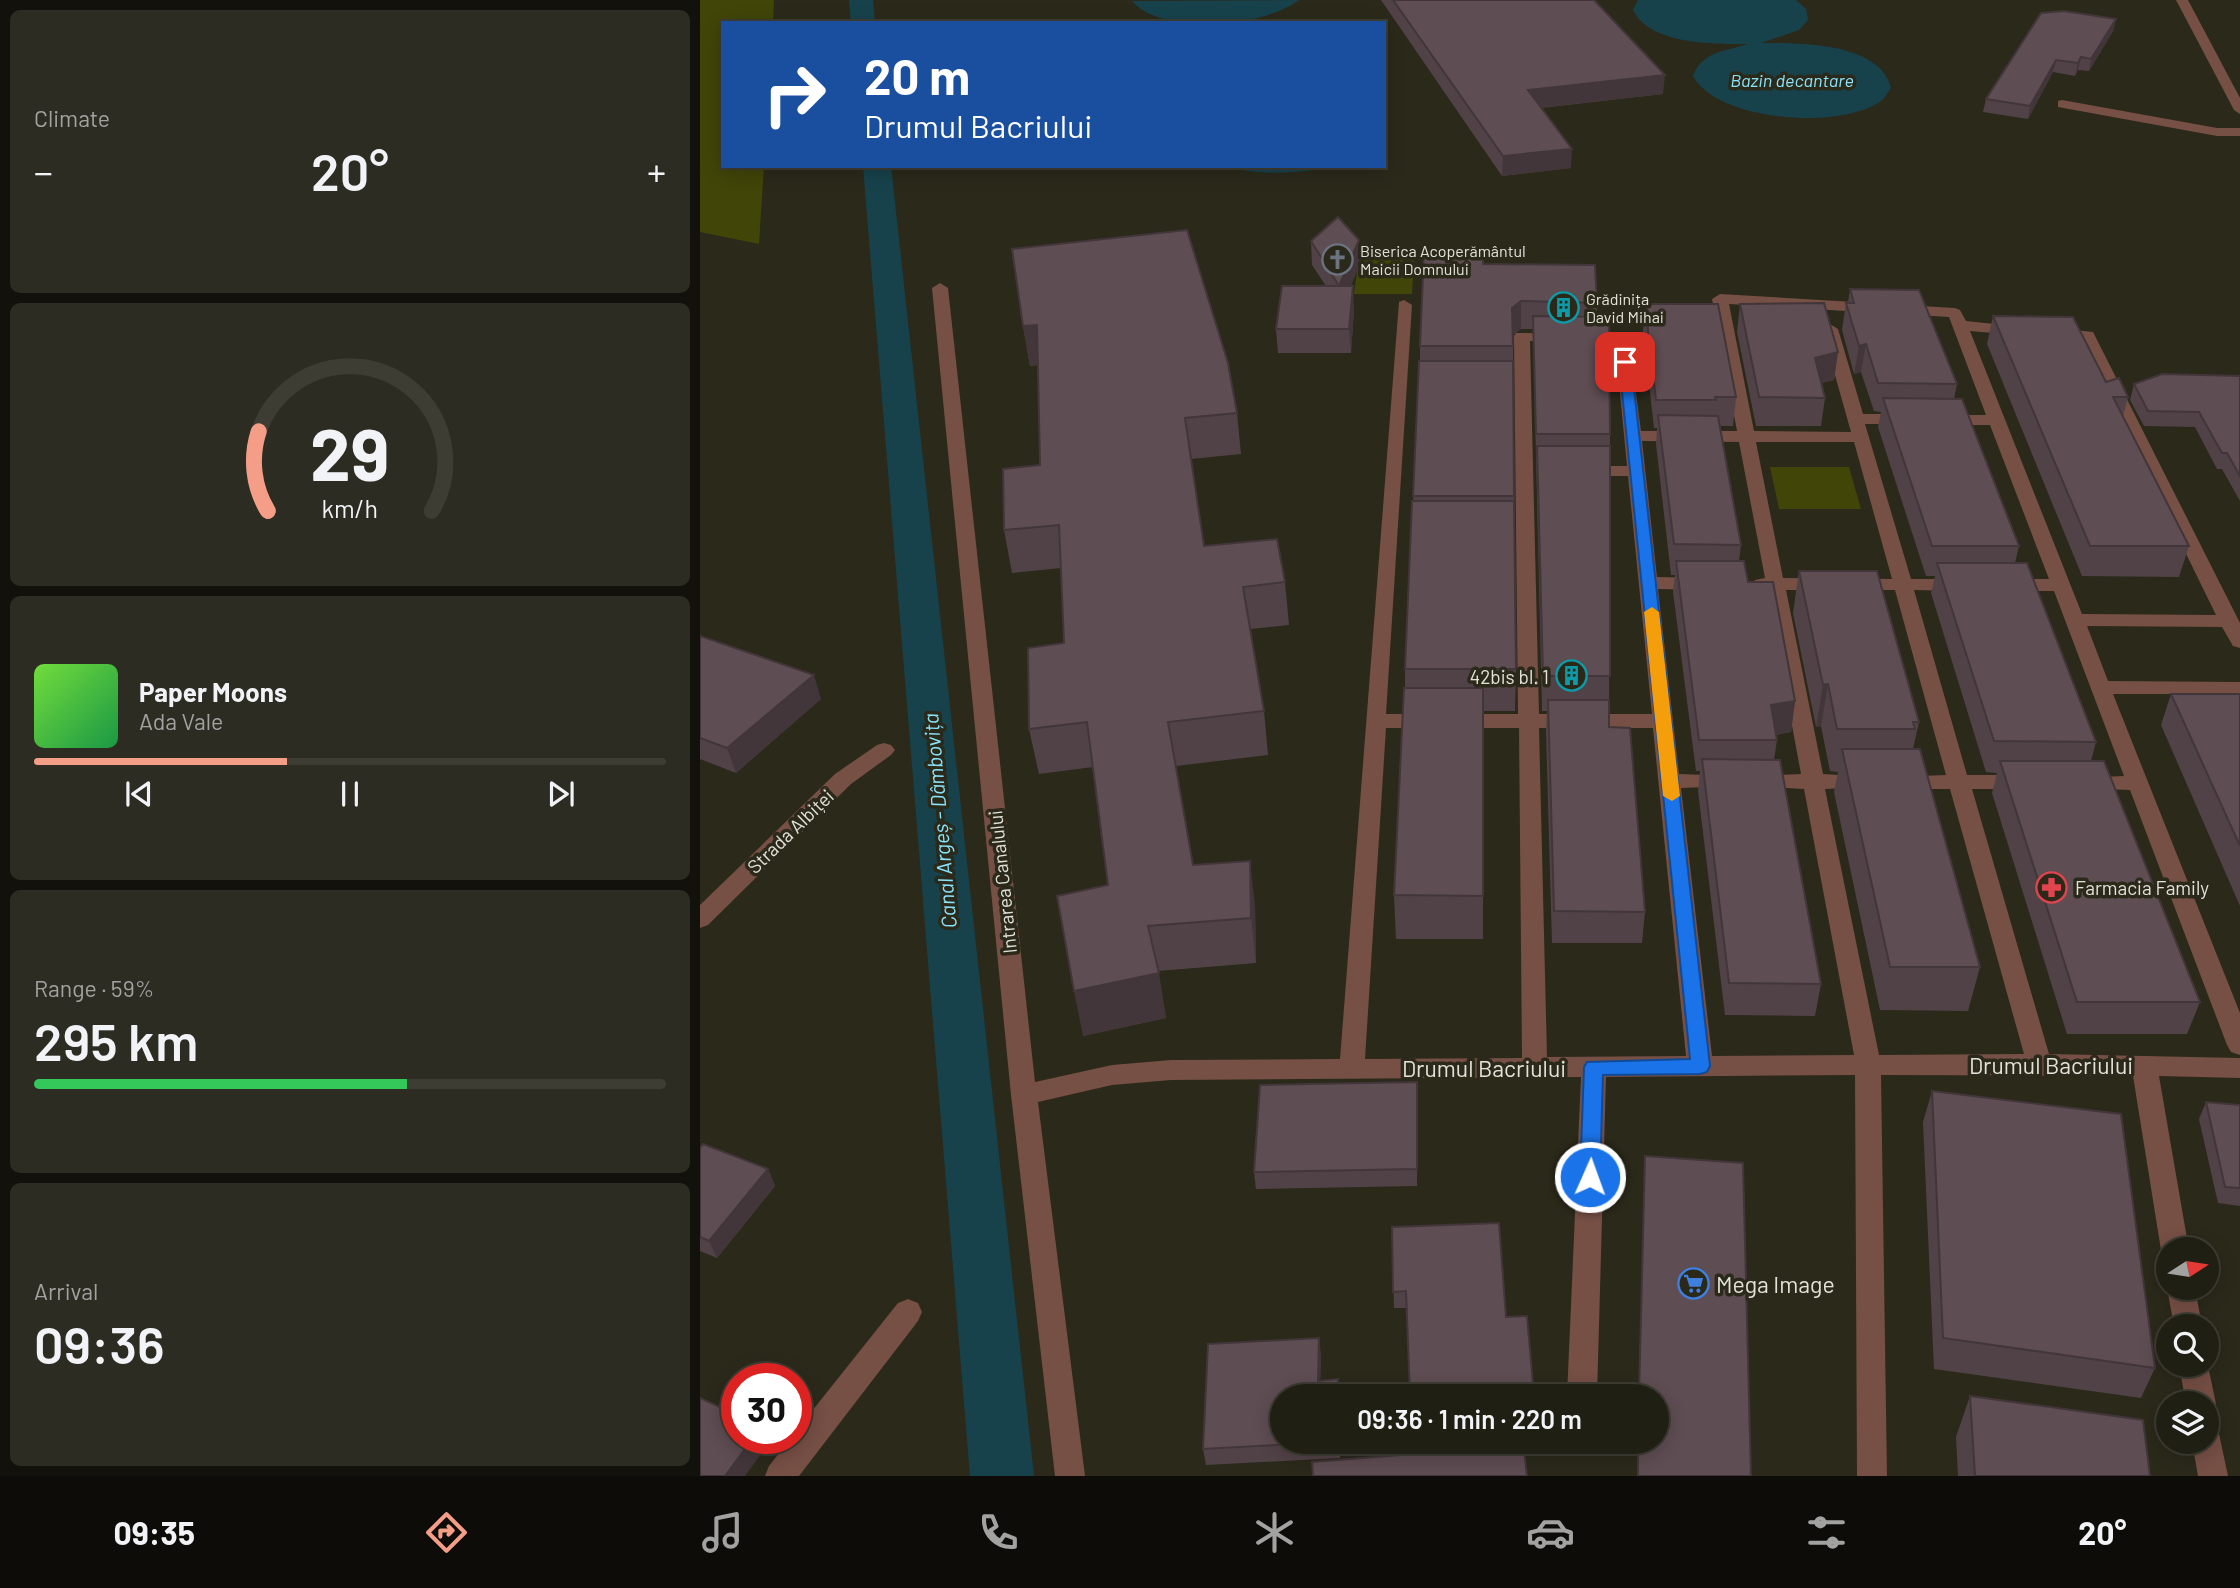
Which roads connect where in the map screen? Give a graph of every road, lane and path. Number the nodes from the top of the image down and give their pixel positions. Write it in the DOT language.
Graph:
graph roads {
  1 [pos="2182,0"];
  2 [pos="2062,104"];
  3 [pos="2240,110"];
  4 [pos="2240,132"];
  5 [pos="940,288"];
  6 [pos="1404,305"];
  7 [pos="1824,306"];
  8 [pos="1960,325"];
  9 [pos="1997,420"];
  10 [pos="1858,428"];
  11 [pos="1633,436"];
  12 [pos="1746,436"];
  13 [pos="1562,471"];
  14 [pos="1637,471"];
  15 [pos="1648,583"];
  16 [pos="1718,584"];
  17 [pos="1746,584"];
  18 [pos="1774,584"];
  19 [pos="1902,584"];
  20 [pos="2061,585"];
  21 [pos="2074,620"];
  22 [pos="2229,621"];
  23 [pos="2240,642"];
  24 [pos="2101,687"];
  25 [pos="2240,688"];
  26 [pos="1663,721"];
  27 [pos="1376,722"];
  28 [pos="1528,722"];
  29 [pos="884,750"];
  30 [pos="1670,781"];
  31 [pos="1813,782"];
  32 [pos="1959,782"];
  33 [pos="2041,783"];
  34 [pos="2069,783"];
  35 [pos="2138,783"];
  36 [pos="700,919"];
  37 [pos="2240,1045"];
  38 [pos="2039,1064"];
  39 [pos="1868,1065"];
  40 [pos="2144,1065"];
  41 [pos="1700,1066"];
  42 [pos="1535,1067"];
  43 [pos="1594,1067"];
  44 [pos="2240,1068"];
  45 [pos="1352,1069"];
  46 [pos="1024,1095"];
  47 [pos="2173,1237"];
  48 [pos="908,1312"];
  49 [pos="1582,1384"];
  50 [pos="2209,1454"];
  51 [pos="780,1476"];
  52 [pos="1069,1476"];
  53 [pos="1872,1476"];
  54 [pos="2213,1476"];
  1 -- 3 [label="street"];
  2 -- 4 [label="street"];
  5 -- 46 [label="street, Intrarea Canalului"];
  6 -- 27 [label="street"];
  7 -- 8 [label="street"];
  7 -- 10 [label="street"];
  7 -- 12 [label="street"];
  8 -- 9 [label="street"];
  8 -- 22 [label="street"];
  9 -- 10 [label="street"];
  9 -- 20 [label="street"];
  10 -- 12 [label="street"];
  10 -- 19 [label="street"];
  11 -- 12 [label="street"];
  11 -- 14 [label="street"];
  11 -- 28 [label="street"];
  12 -- 18 [label="street"];
  13 -- 14 [label="street"];
  14 -- 15 [label="street"];
  15 -- 16 [label="street"];
  15 -- 26 [label="street"];
  17 -- 18 [label="street"];
  18 -- 19 [label="street"];
  18 -- 31 [label="street"];
  19 -- 20 [label="street"];
  19 -- 32 [label="street"];
  20 -- 21 [label="street"];
  21 -- 22 [label="street"];
  21 -- 24 [label="street"];
  22 -- 23 [label="street"];
  24 -- 25 [label="street"];
  24 -- 35 [label="street"];
  26 -- 28 [label="street"];
  26 -- 30 [label="street"];
  27 -- 28 [label="street"];
  27 -- 45 [label="street"];
  28 -- 42 [label="street"];
  29 -- 36 [label="street, Strada Albiței"];
  30 -- 31 [label="street"];
  30 -- 41 [label="street"];
  31 -- 32 [label="street"];
  31 -- 39 [label="street"];
  32 -- 33 [label="street"];
  32 -- 38 [label="street"];
  34 -- 35 [label="street"];
  35 -- 37 [label="street"];
  38 -- 39 [label="street, Drumul Bacriului"];
  38 -- 40 [label="street, Drumul Bacriului"];
  39 -- 41 [label="street, Drumul Bacriului"];
  39 -- 53 [label="street"];
  40 -- 44 [label="street, Drumul Bacriului"];
  40 -- 47 [label="street"];
  41 -- 43 [label="street, Drumul Bacriului"];
  42 -- 43 [label="street, Drumul Bacriului"];
  42 -- 45 [label="street, Drumul Bacriului"];
  43 -- 49 [label="street"];
  45 -- 46 [label="street, Drumul Bacriului"];
  46 -- 52 [label="street, Intrarea Canalului"];
  48 -- 51 [label="street"];
  50 -- 54 [label="street"];
}
